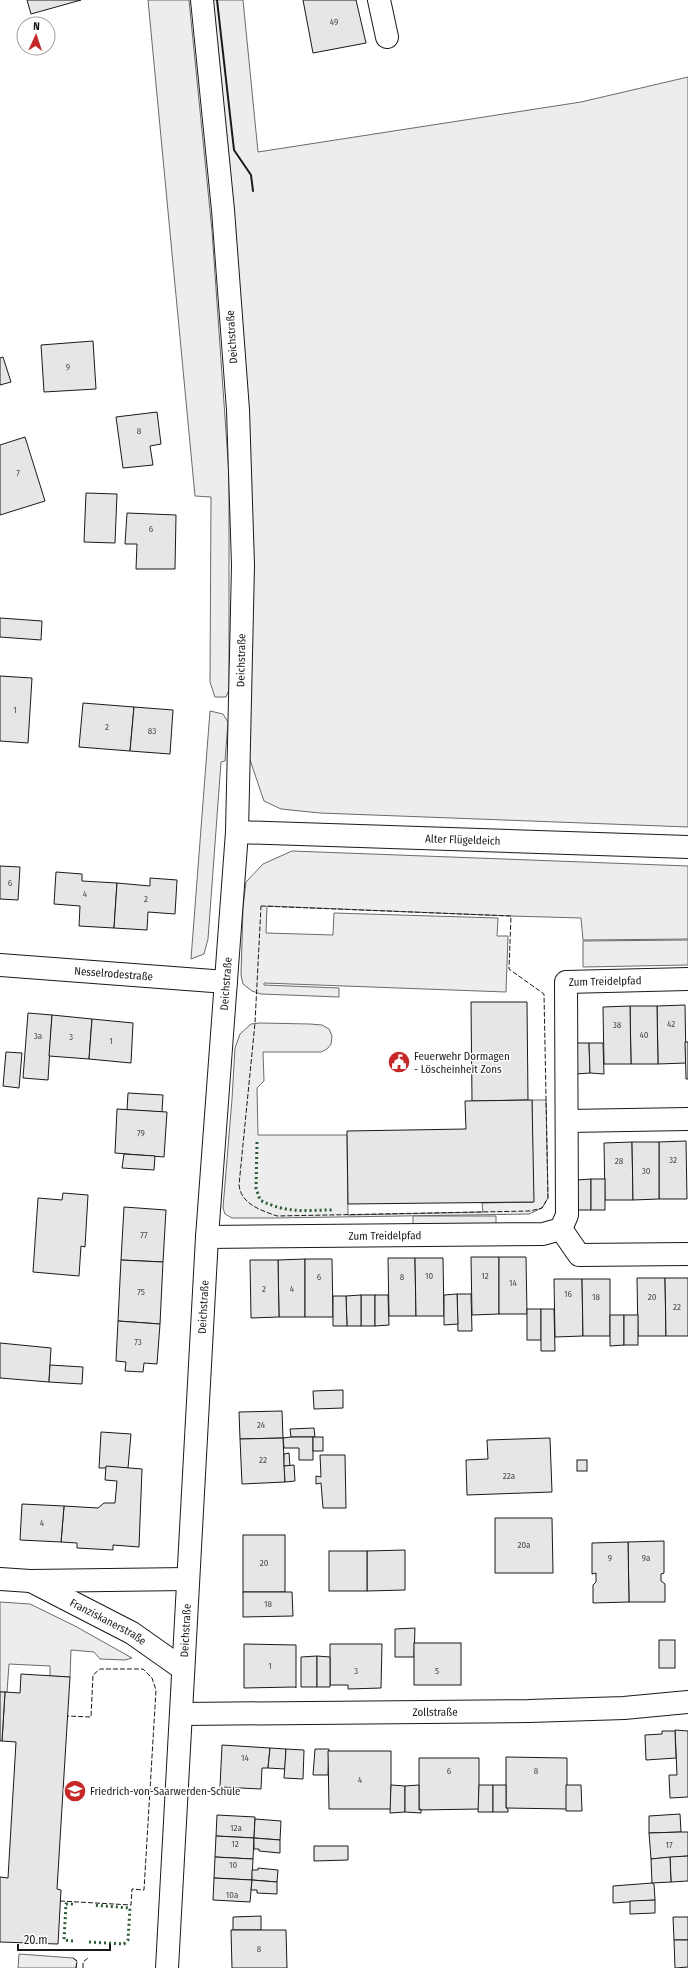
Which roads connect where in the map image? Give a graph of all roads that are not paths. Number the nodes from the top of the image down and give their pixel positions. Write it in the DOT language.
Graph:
graph roads {
  1 [pos="202,0"];
  2 [pos="379,0"];
  3 [pos="387,37"];
  4 [pos="237,832"];
  5 [pos="688,847"];
  6 [pos="0,965"];
  7 [pos="688,979"];
  8 [pos="226,982"];
  9 [pos="688,1119"];
  10 [pos="567,1121"];
  11 [pos="561,1229"];
  12 [pos="207,1236"];
  13 [pos="688,1254"];
  14 [pos="0,1579"];
  15 [pos="187,1579"];
  16 [pos="30,1581"];
  17 [pos="183,1668"];
  18 [pos="688,1702"];
  19 [pos="182,1714"];
  20 [pos="167,1968"];
  1 -- 4 [label="street, Deichstraße"];
  2 -- 3 [label="street"];
  4 -- 5 [label="street, Alter Flügeldeich"];
  4 -- 8 [label="street, Deichstraße"];
  6 -- 8 [label="street, Nesselrodestraße"];
  7 -- 10 [label="street, Zum Treidelpfad"];
  8 -- 12 [label="street, Deichstraße"];
  9 -- 10 [label="street"];
  10 -- 11 [label="street, Zum Treidelpfad"];
  11 -- 12 [label="street, Zum Treidelpfad"];
  11 -- 13 [label="street"];
  12 -- 15 [label="street, Deichstraße"];
  14 -- 16 [label="street, Franziskanerstraße"];
  15 -- 16 [label="street, Franziskanerstraße"];
  15 -- 17 [label="street, Deichstraße"];
  16 -- 17 [label="street, Franziskanerstraße"];
  17 -- 19 [label="street, Deichstraße"];
  18 -- 19 [label="street, Zollstraße"];
  19 -- 20 [label="street, Deichstraße"];
}
